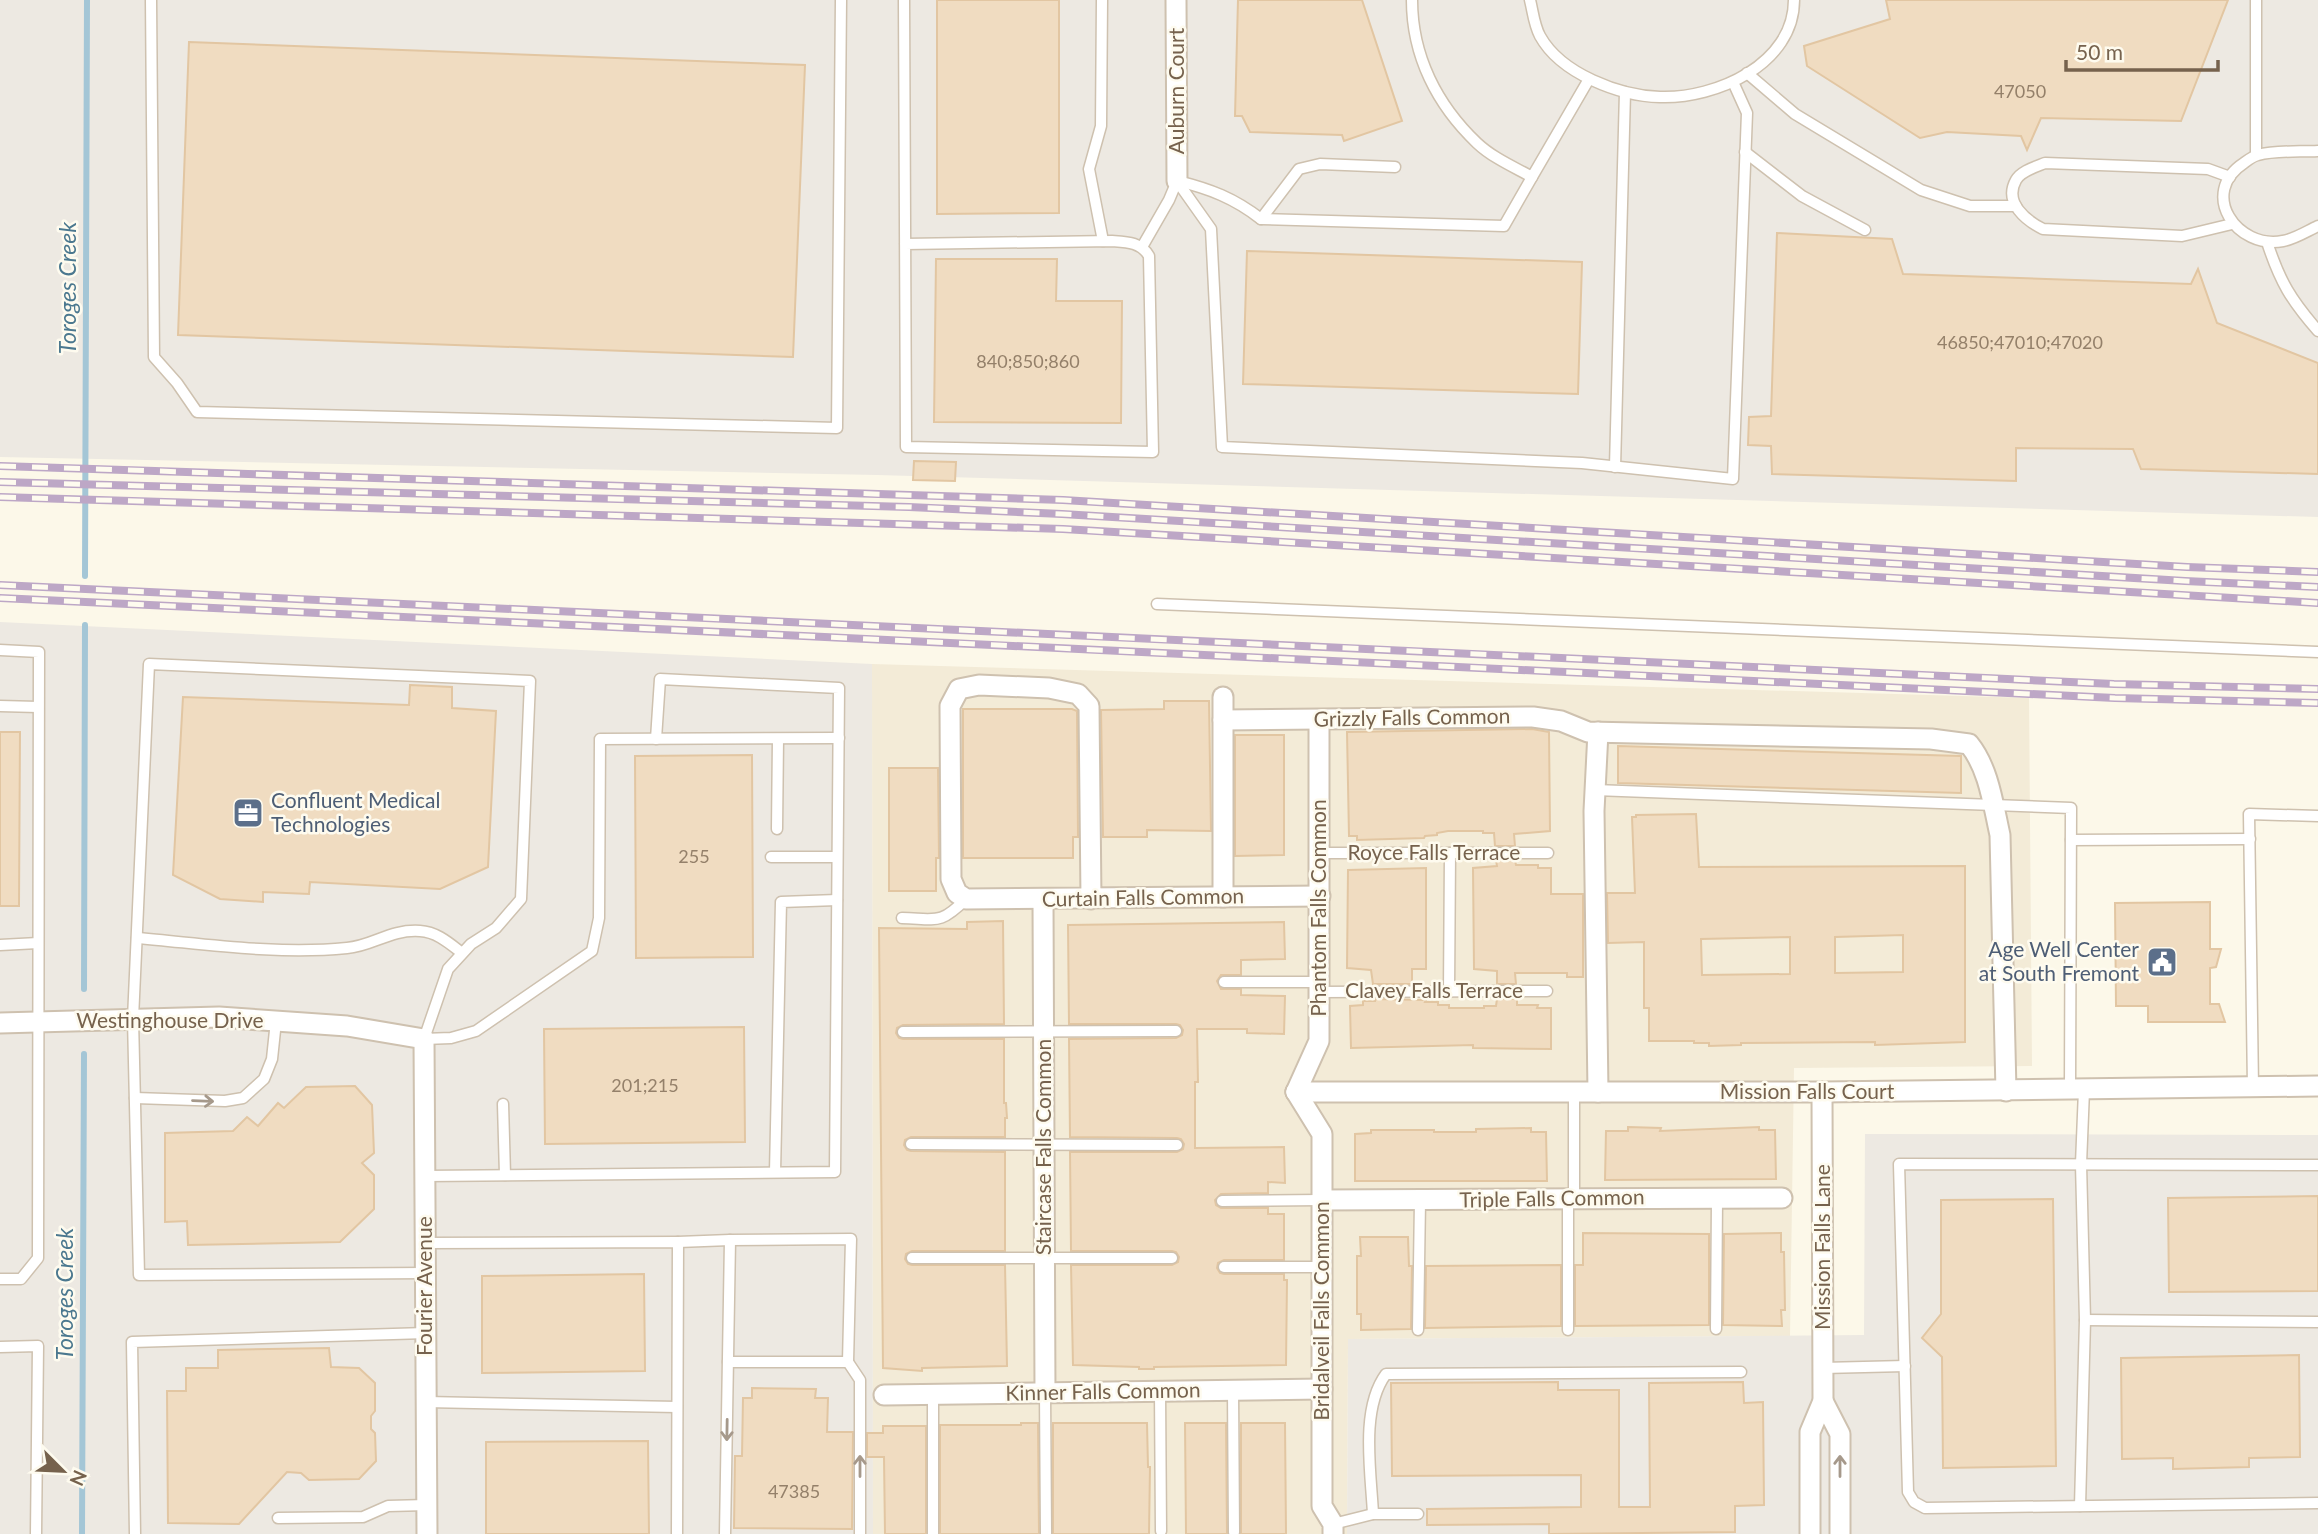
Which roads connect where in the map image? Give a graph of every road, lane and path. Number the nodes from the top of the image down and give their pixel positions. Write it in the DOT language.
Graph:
graph roads {
  1 [pos="151,0"];
  2 [pos="841,0"];
  3 [pos="904,0"];
  4 [pos="1101,0"];
  5 [pos="1176,0"];
  6 [pos="1412,0"];
  7 [pos="1530,0"];
  8 [pos="1794,0"];
  9 [pos="2256,0"];
  10 [pos="1747,74"];
  11 [pos="1588,79"];
  12 [pos="1733,82"];
  13 [pos="1625,92"];
  14 [pos="2318,151"];
  15 [pos="1745,152"];
  16 [pos="2256,155"];
  17 [pos="1395,167"];
  18 [pos="1532,177"];
  19 [pos="2230,177"];
  20 [pos="1177,181"];
  21 [pos="2016,206"];
  22 [pos="1261,219"];
  23 [pos="2232,224"];
  24 [pos="2318,226"];
  25 [pos="1865,230"];
  26 [pos="1103,241"];
  27 [pos="2267,242"];
  28 [pos="905,244"];
  29 [pos="1142,247"];
  30 [pos="2318,331"];
  31 [pos="1615,467"];
  32 [pos="1157,604"];
  33 [pos="0,650"];
  34 [pos="2318,652"];
  35 [pos="1223,697"];
  36 [pos="0,706"];
  37 [pos="38,707"];
  38 [pos="1223,720"];
  39 [pos="1319,720"];
  40 [pos="1598,732"];
  41 [pos="839,738"];
  42 [pos="656,739"];
  43 [pos="778,739"];
  44 [pos="1595,790"];
  45 [pos="1994,806"];
  46 [pos="2318,816"];
  47 [pos="777,829"];
  48 [pos="2250,839"];
  49 [pos="2071,840"];
  50 [pos="1320,853"];
  51 [pos="1450,853"];
  52 [pos="1548,853"];
  53 [pos="771,857"];
  54 [pos="838,858"];
  55 [pos="1320,896"];
  56 [pos="1223,897"];
  57 [pos="966,899"];
  58 [pos="1091,899"];
  59 [pos="837,900"];
  60 [pos="1042,900"];
  61 [pos="902,918"];
  62 [pos="137,938"];
  63 [pos="38,943"];
  64 [pos="0,945"];
  65 [pos="462,953"];
  66 [pos="1224,982"];
  67 [pos="1320,987"];
  68 [pos="1449,991"];
  69 [pos="1547,991"];
  70 [pos="133,1019"];
  71 [pos="37,1021"];
  72 [pos="276,1021"];
  73 [pos="0,1023"];
  74 [pos="1043,1031"];
  75 [pos="1176,1031"];
  76 [pos="902,1032"];
  77 [pos="424,1039"];
  78 [pos="2318,1086"];
  79 [pos="2253,1087"];
  80 [pos="2077,1089"];
  81 [pos="2006,1091"];
  82 [pos="1296,1092"];
  83 [pos="1574,1092"];
  84 [pos="1598,1092"];
  85 [pos="1822,1092"];
  86 [pos="135,1098"];
  87 [pos="503,1104"];
  88 [pos="911,1144"];
  89 [pos="1043,1144"];
  90 [pos="1177,1145"];
  91 [pos="2081,1164"];
  92 [pos="2318,1164"];
  93 [pos="775,1172"];
  94 [pos="505,1175"];
  95 [pos="425,1176"];
  96 [pos="1571,1198"];
  97 [pos="1782,1198"];
  98 [pos="1717,1199"];
  99 [pos="1321,1200"];
  100 [pos="1222,1201"];
  101 [pos="1420,1201"];
  102 [pos="730,1240"];
  103 [pos="678,1242"];
  104 [pos="425,1243"];
  105 [pos="912,1258"];
  106 [pos="1044,1258"];
  107 [pos="1172,1258"];
  108 [pos="1321,1267"];
  109 [pos="1224,1268"];
  110 [pos="425,1273"];
  111 [pos="0,1279"];
  112 [pos="2085,1320"];
  113 [pos="2318,1322"];
  114 [pos="1418,1329"];
  115 [pos="1716,1329"];
  116 [pos="1568,1330"];
  117 [pos="426,1334"];
  118 [pos="0,1347"];
  119 [pos="728,1362"];
  120 [pos="848,1362"];
  121 [pos="1905,1366"];
  122 [pos="1824,1368"];
  123 [pos="1741,1372"];
  124 [pos="1322,1389"];
  125 [pos="1234,1391"];
  126 [pos="1160,1392"];
  127 [pos="1045,1393"];
  128 [pos="933,1394"];
  129 [pos="884,1395"];
  130 [pos="1823,1401"];
  131 [pos="426,1402"];
  132 [pos="677,1407"];
  133 [pos="2318,1503"];
  134 [pos="427,1505"];
  135 [pos="2080,1506"];
  136 [pos="1373,1514"];
  137 [pos="1418,1514"];
  138 [pos="278,1518"];
  139 [pos="1333,1529"];
  140 [pos="1161,1531"];
  141 [pos="1234,1532"];
  142 [pos="1046,1533"];
  143 [pos="36,1534"];
  144 [pos="135,1534"];
  145 [pos="427,1534"];
  146 [pos="677,1534"];
  147 [pos="725,1534"];
  148 [pos="860,1534"];
  149 [pos="933,1534"];
  150 [pos="1810,1534"];
  151 [pos="1840,1534"];
  1 -- 2 [label="lane"];
  3 -- 28 [label="lane"];
  4 -- 26 [label="lane"];
  5 -- 20 [label="street, Auburn Court"];
  6 -- 18 [label="lane"];
  7 -- 11 [label="lane"];
  8 -- 10 [label="lane"];
  9 -- 16 [label="lane"];
  10 -- 12 [label="lane"];
  10 -- 21 [label="lane"];
  11 -- 13 [label="lane"];
  11 -- 18 [label="lane"];
  12 -- 13 [label="lane"];
  12 -- 15 [label="lane"];
  13 -- 31 [label="lane"];
  14 -- 16 [label="lane"];
  15 -- 25 [label="lane"];
  15 -- 31 [label="lane"];
  16 -- 19 [label="lane"];
  17 -- 22 [label="lane"];
  18 -- 22 [label="lane"];
  19 -- 21 [label="lane"];
  19 -- 23 [label="lane"];
  20 -- 22 [label="lane"];
  20 -- 29 [label="lane"];
  20 -- 31 [label="lane"];
  21 -- 23 [label="lane"];
  23 -- 27 [label="lane"];
  24 -- 27 [label="lane"];
  26 -- 28 [label="lane"];
  26 -- 29 [label="lane"];
  27 -- 30 [label="lane"];
  28 -- 29 [label="lane"];
  32 -- 34 [label="lane"];
  33 -- 37 [label="lane"];
  35 -- 38 [label="street"];
  36 -- 37 [label="lane"];
  37 -- 63 [label="lane"];
  38 -- 39 [label="street, Grizzly Falls Common"];
  38 -- 56 [label="street"];
  39 -- 40 [label="street, Grizzly Falls Common"];
  39 -- 50 [label="street, Phantom Falls Common"];
  40 -- 44 [label="street"];
  40 -- 45 [label="street, Grizzly Falls Common"];
  41 -- 42 [label="lane"];
  41 -- 43 [label="lane"];
  41 -- 54 [label="lane"];
  42 -- 43 [label="lane"];
  42 -- 77 [label="lane"];
  43 -- 47 [label="lane"];
  44 -- 45 [label="lane"];
  44 -- 84 [label="street"];
  45 -- 49 [label="lane"];
  45 -- 81 [label="street"];
  46 -- 48 [label="lane"];
  48 -- 49 [label="lane"];
  48 -- 79 [label="lane"];
  49 -- 80 [label="lane"];
  50 -- 51 [label="lane, Royce Falls Terrace"];
  50 -- 55 [label="street, Phantom Falls Common"];
  51 -- 52 [label="lane, Royce Falls Terrace"];
  51 -- 68 [label="lane"];
  53 -- 54 [label="lane"];
  54 -- 59 [label="lane"];
  55 -- 56 [label="street, Curtain Falls Common"];
  55 -- 67 [label="street, Phantom Falls Common"];
  56 -- 58 [label="street, Curtain Falls Common"];
  57 -- 58 [label="street"];
  57 -- 60 [label="street, Curtain Falls Common"];
  57 -- 61 [label="lane"];
  58 -- 60 [label="street, Curtain Falls Common"];
  59 -- 93 [label="lane"];
  59 -- 93 [label="lane"];
  60 -- 74 [label="street, Staircase Falls Common"];
  62 -- 65 [label="lane"];
  62 -- 65 [label="lane"];
  62 -- 70 [label="lane"];
  63 -- 64 [label="lane"];
  63 -- 71 [label="lane"];
  65 -- 77 [label="lane"];
  66 -- 67 [label="lane, Clavey Falls Terrace"];
  67 -- 68 [label="lane, Clavey Falls Terrace"];
  67 -- 82 [label="street, Phantom Falls Common"];
  68 -- 69 [label="lane, Clavey Falls Terrace"];
  70 -- 71 [label="street, Westinghouse Drive"];
  70 -- 72 [label="street, Westinghouse Drive"];
  70 -- 86 [label="lane"];
  71 -- 73 [label="street, Westinghouse Drive"];
  71 -- 111 [label="lane"];
  72 -- 77 [label="street, Westinghouse Drive"];
  86 -- 72 [label="lane, one-way"];
  74 -- 75 [label="lane"];
  74 -- 76 [label="lane"];
  74 -- 89 [label="street, Staircase Falls Common"];
  77 -- 95 [label="street, Fourier Avenue"];
  78 -- 79 [label="street, Mission Falls Court"];
  79 -- 80 [label="street, Mission Falls Court"];
  80 -- 81 [label="street, Mission Falls Court"];
  80 -- 91 [label="lane"];
  81 -- 85 [label="street, Mission Falls Court"];
  82 -- 83 [label="street, Mission Falls Court"];
  82 -- 99 [label="street, Bridalveil Falls Common"];
  83 -- 84 [label="street, Mission Falls Court"];
  83 -- 96 [label="lane"];
  84 -- 85 [label="street, Mission Falls Court"];
  85 -- 122 [label="street, Mission Falls Lane"];
  86 -- 110 [label="lane"];
  87 -- 94 [label="lane"];
  88 -- 89 [label="lane"];
  89 -- 90 [label="lane"];
  89 -- 106 [label="street, Staircase Falls Common"];
  91 -- 92 [label="lane"];
  91 -- 112 [label="lane"];
  91 -- 121 [label="lane"];
  93 -- 94 [label="lane"];
  94 -- 95 [label="lane"];
  95 -- 104 [label="street, Fourier Avenue"];
  96 -- 98 [label="street, Triple Falls Common"];
  96 -- 101 [label="street, Triple Falls Common"];
  96 -- 116 [label="lane"];
  97 -- 98 [label="street, Triple Falls Common"];
  98 -- 115 [label="lane"];
  99 -- 100 [label="lane"];
  99 -- 101 [label="street, Triple Falls Common"];
  99 -- 108 [label="street, Bridalveil Falls Common"];
  101 -- 114 [label="lane"];
  102 -- 103 [label="lane"];
  102 -- 119 [label="lane"];
  102 -- 120 [label="lane"];
  103 -- 104 [label="lane"];
  103 -- 132 [label="lane"];
  104 -- 110 [label="street, Fourier Avenue"];
  105 -- 106 [label="lane"];
  106 -- 107 [label="lane"];
  106 -- 127 [label="street, Staircase Falls Common"];
  108 -- 109 [label="lane"];
  108 -- 124 [label="street, Bridalveil Falls Common"];
  110 -- 117 [label="street, Fourier Avenue"];
  112 -- 113 [label="lane"];
  112 -- 135 [label="lane"];
  117 -- 131 [label="street, Fourier Avenue"];
  117 -- 144 [label="lane"];
  118 -- 143 [label="lane"];
  119 -- 120 [label="lane"];
  119 -- 147 [label="lane, one-way"];
  148 -- 120 [label="lane, one-way"];
  121 -- 122 [label="lane"];
  121 -- 135 [label="lane"];
  122 -- 130 [label="street, Mission Falls Lane"];
  123 -- 136 [label="lane"];
  124 -- 125 [label="street, Kinner Falls Common"];
  124 -- 139 [label="street, Bridalveil Falls Common"];
  125 -- 126 [label="street, Kinner Falls Common"];
  125 -- 141 [label="lane"];
  126 -- 127 [label="street, Kinner Falls Common"];
  126 -- 140 [label="lane"];
  127 -- 128 [label="street, Kinner Falls Common"];
  127 -- 142 [label="lane"];
  128 -- 129 [label="street, Kinner Falls Common"];
  128 -- 149 [label="lane"];
  130 -- 150 [label="street, Mission Falls Lane"];
  151 -- 130 [label="street, Mission Falls Lane, one-way"];
  131 -- 132 [label="lane"];
  131 -- 134 [label="street, Fourier Avenue"];
  132 -- 146 [label="lane"];
  133 -- 135 [label="lane"];
  134 -- 138 [label="lane"];
  134 -- 145 [label="street, Fourier Avenue"];
  136 -- 137 [label="lane"];
  136 -- 139 [label="lane"];
}
